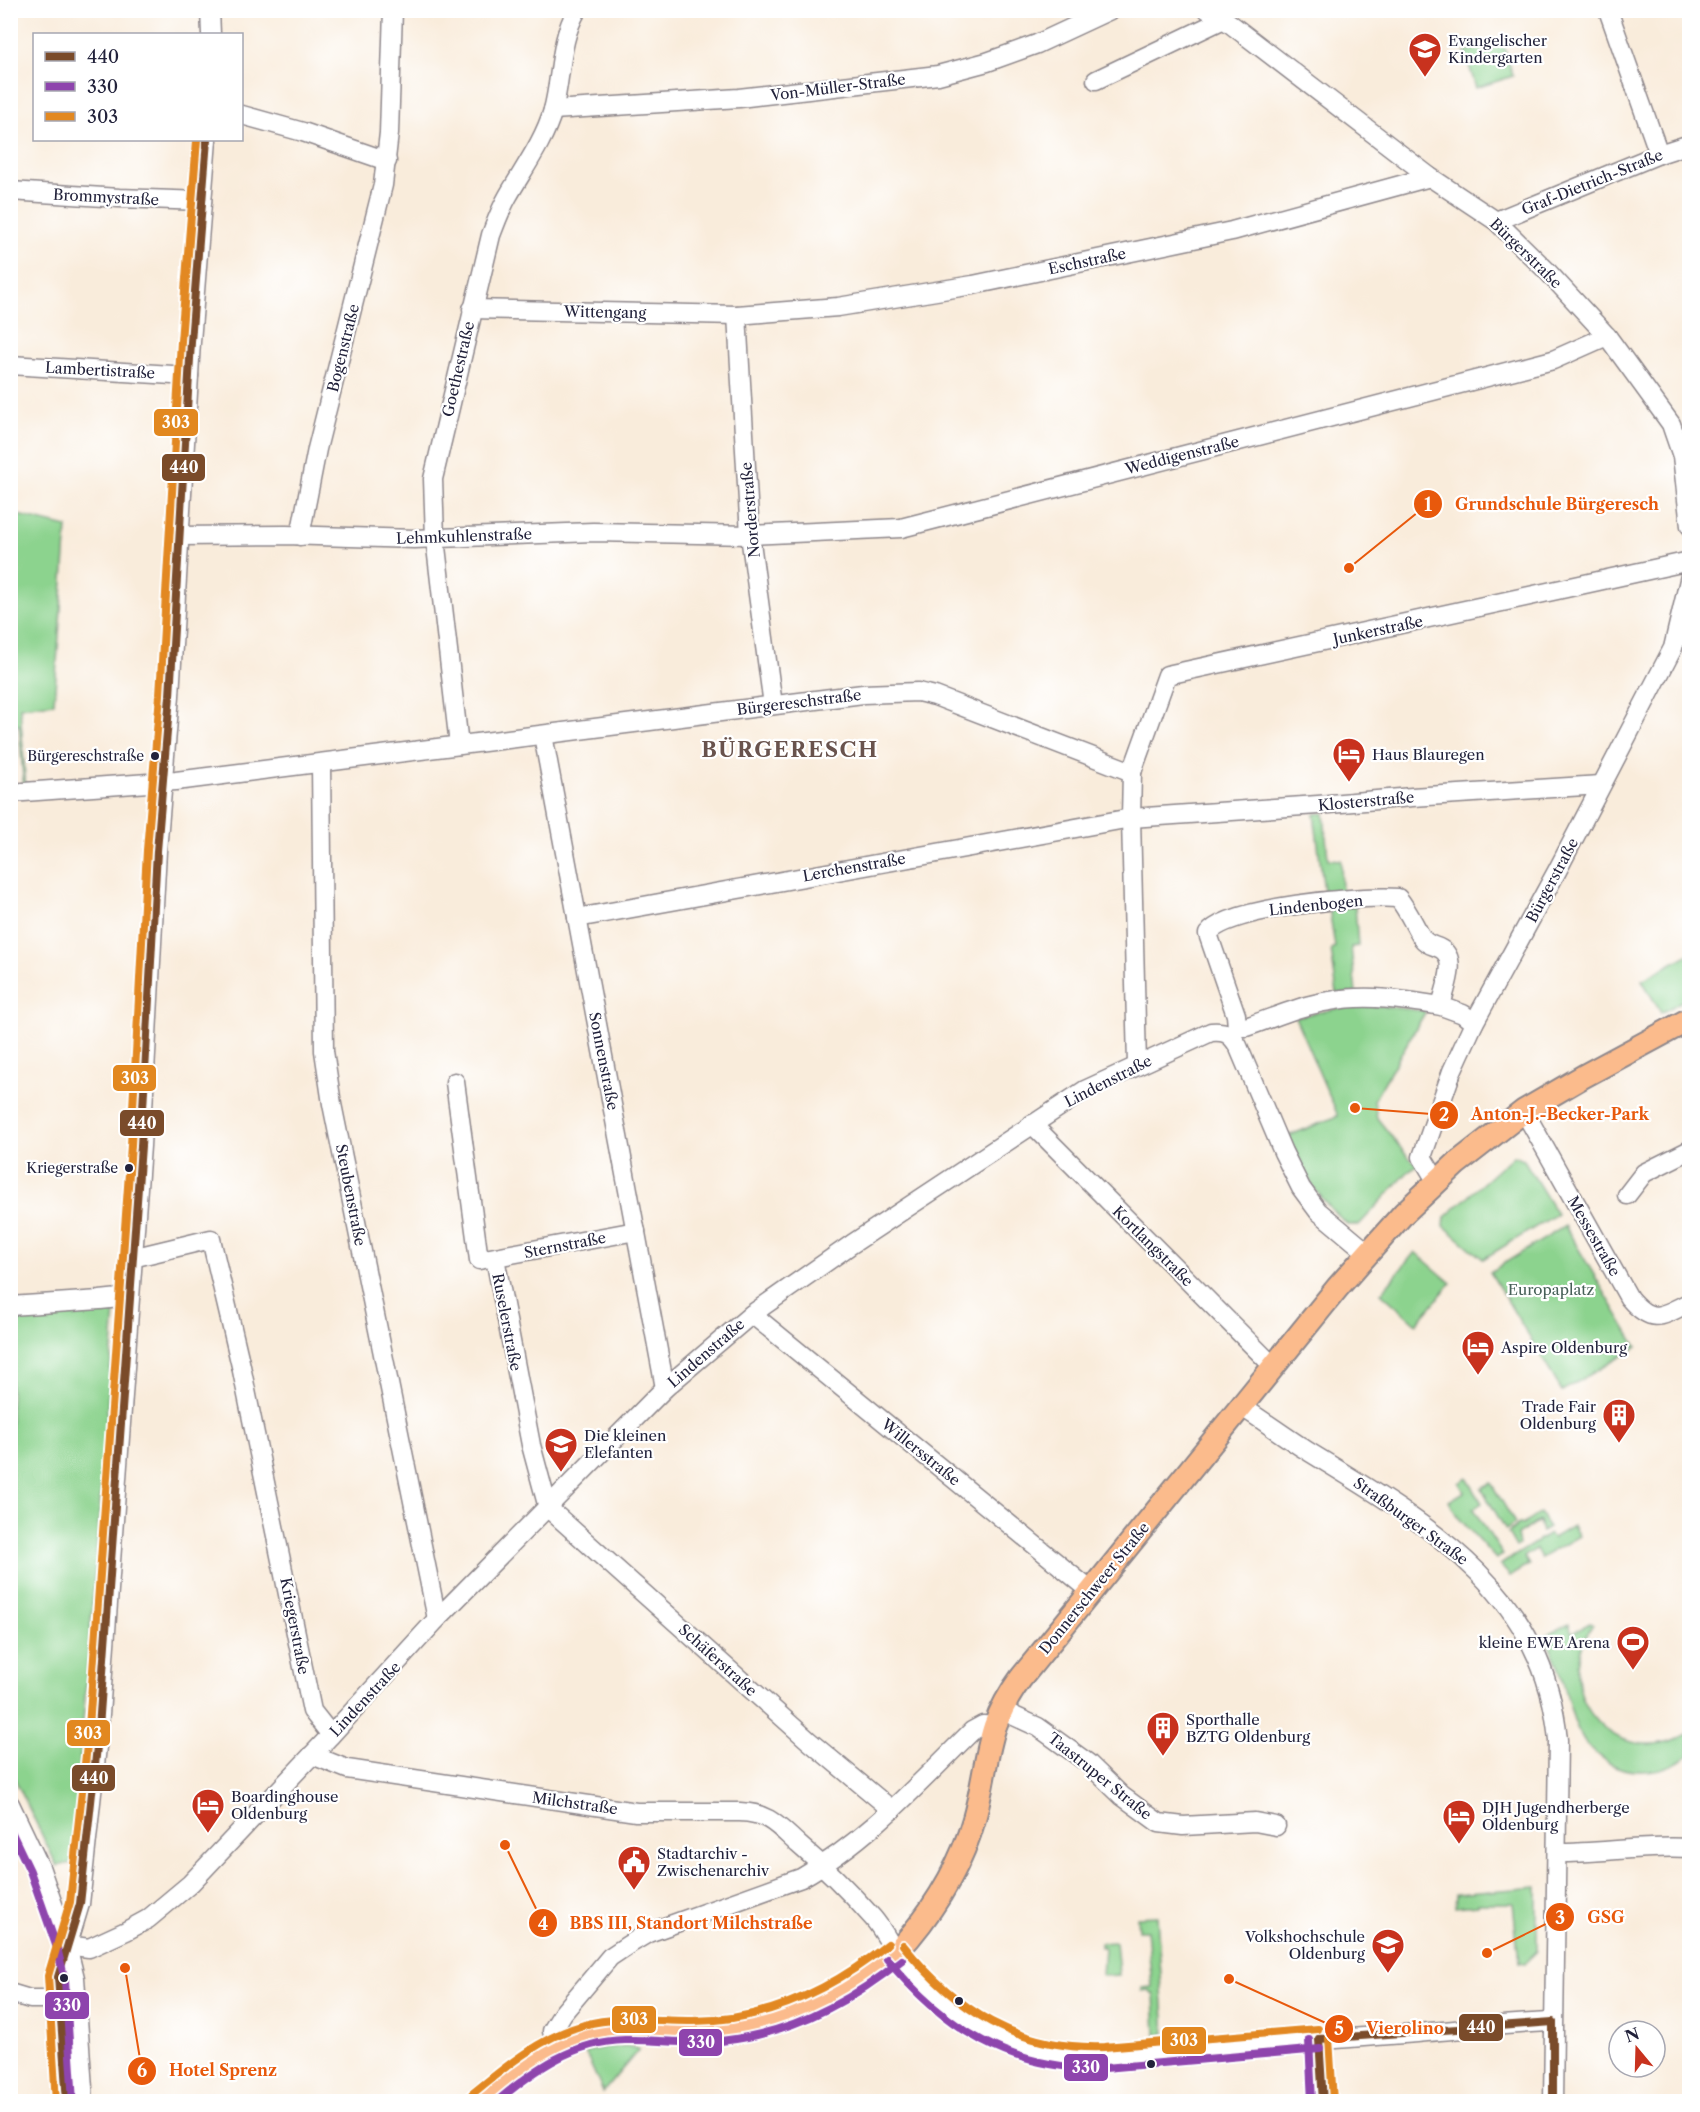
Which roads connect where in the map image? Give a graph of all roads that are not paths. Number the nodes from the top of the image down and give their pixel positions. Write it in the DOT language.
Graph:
graph roads {
  1 [pos="210,10"];
  2 [pos="393,10"];
  3 [pos="577,10"];
  4 [pos="1110,10"];
  5 [pos="1208,10"];
  6 [pos="1608,10"];
  7 [pos="1224,19"];
  8 [pos="211,33"];
  9 [pos="1096,80"];
  10 [pos="553,110"];
  11 [pos="243,115"];
  12 [pos="207,141"];
  13 [pos="1689,144"];
  14 [pos="1659,154"];
  15 [pos="387,161"];
  16 [pos="1430,177"];
  17 [pos="10,191"];
  18 [pos="202,201"];
  19 [pos="1496,221"];
  20 [pos="472,309"];
  21 [pos="737,315"];
  22 [pos="1607,336"];
  23 [pos="10,365"];
  24 [pos="189,376"];
  25 [pos="1689,526"];
  26 [pos="750,535"];
  27 [pos="179,536"];
  28 [pos="300,536"];
  29 [pos="435,538"];
  30 [pos="1689,561"];
  31 [pos="1689,576"];
  32 [pos="773,705"];
  33 [pos="543,735"];
  34 [pos="459,745"];
  35 [pos="321,764"];
  36 [pos="1132,772"];
  37 [pos="163,783"];
  38 [pos="1601,785"];
  39 [pos="10,793"];
  40 [pos="1131,818"];
  41 [pos="577,918"];
  42 [pos="1441,1006"];
  43 [pos="1689,1019"];
  44 [pos="1474,1023"];
  45 [pos="1233,1030"];
  46 [pos="1137,1065"];
  47 [pos="455,1082"];
  48 [pos="1524,1112"];
  49 [pos="1032,1124"];
  50 [pos="1689,1150"];
  51 [pos="1437,1182"];
  52 [pos="1627,1195"];
  53 [pos="636,1232"];
  54 [pos="1368,1253"];
  55 [pos="132,1258"];
  56 [pos="495,1258"];
  57 [pos="129,1297"];
  58 [pos="1689,1302"];
  59 [pos="10,1306"];
  60 [pos="752,1314"];
  61 [pos="1274,1367"];
  62 [pos="665,1388"];
  63 [pos="1242,1407"];
  64 [pos="548,1508"];
  65 [pos="1090,1591"];
  66 [pos="437,1619"];
  67 [pos="998,1718"];
  68 [pos="331,1735"];
  69 [pos="312,1755"];
  70 [pos="10,1804"];
  71 [pos="892,1810"];
  72 [pos="1276,1826"];
  73 [pos="1689,1848"];
  74 [pos="1558,1853"];
  75 [pos="823,1866"];
  76 [pos="67,1945"];
  77 [pos="895,1952"];
  78 [pos="10,1993"];
  79 [pos="59,1999"];
  80 [pos="1553,2022"];
  81 [pos="555,2046"];
  82 [pos="67,2102"];
  83 [pos="84,2102"];
  84 [pos="479,2102"];
  85 [pos="1553,2102"];
  1 -- 8 [label="street"];
  2 -- 15 [label="street, Bogenstraße"];
  3 -- 10 [label="street, Goethestraße"];
  4 -- 10 [label="street, Von-Müller-Straße"];
  5 -- 7 [label="street, Bürgerstraße"];
  6 -- 14 [label="street"];
  7 -- 9 [label="street"];
  7 -- 16 [label="street, Bürgerstraße"];
  10 -- 20 [label="street, Goethestraße"];
  11 -- 15 [label="street"];
  12 -- 18 [label="street"];
  13 -- 14 [label="street, Graf-Dietrich-Straße"];
  14 -- 19 [label="street, Graf-Dietrich-Straße"];
  15 -- 28 [label="street, Bogenstraße"];
  16 -- 19 [label="street, Bürgerstraße"];
  16 -- 21 [label="street, Eschstraße"];
  17 -- 18 [label="street, Brommystraße"];
  18 -- 24 [label="street"];
  19 -- 22 [label="street, Bürgerstraße"];
  20 -- 21 [label="street, Wittengang"];
  20 -- 29 [label="street, Goethestraße"];
  21 -- 26 [label="street, Norderstraße"];
  22 -- 25 [label="street, Bürgerstraße"];
  22 -- 26 [label="street, Weddigenstraße"];
  23 -- 24 [label="street, Lambertistraße"];
  24 -- 27 [label="street"];
  26 -- 29 [label="street, Lehmkuhlenstraße"];
  26 -- 32 [label="street, Norderstraße"];
  27 -- 28 [label="street, Lehmkuhlenstraße"];
  27 -- 37 [label="street"];
  28 -- 29 [label="street, Lehmkuhlenstraße"];
  29 -- 34 [label="street, Goethestraße"];
  30 -- 36 [label="street, Junkerstraße"];
  31 -- 38 [label="street, Bürgerstraße"];
  32 -- 33 [label="street, Bürgereschstraße"];
  32 -- 36 [label="street, Bürgereschstraße"];
  33 -- 34 [label="street, Bürgereschstraße"];
  33 -- 41 [label="street, Sonnenstraße"];
  34 -- 35 [label="street, Bürgereschstraße"];
  35 -- 37 [label="street, Bürgereschstraße"];
  35 -- 66 [label="street, Steubenstraße"];
  36 -- 40 [label="street"];
  37 -- 39 [label="street, Bürgereschstraße"];
  37 -- 55 [label="street"];
  38 -- 40 [label="street, Klosterstraße"];
  38 -- 44 [label="street, Bürgerstraße"];
  40 -- 41 [label="street, Lerchenstraße"];
  40 -- 46 [label="street"];
  41 -- 53 [label="street, Sonnenstraße"];
  42 -- 44 [label="street"];
  42 -- 45 [label="street"];
  42 -- 45 [label="street, Lindenbogen"];
  43 -- 48 [label="main road, Donnerschweer Straße"];
  44 -- 51 [label="street, Bürgerstraße"];
  45 -- 46 [label="street, Lindenstraße"];
  45 -- 54 [label="street"];
  46 -- 49 [label="street, Lindenstraße"];
  47 -- 56 [label="street, Ruselerstraße"];
  48 -- 51 [label="main road, Donnerschweer Straße"];
  48 -- 58 [label="street, Messestraße"];
  49 -- 60 [label="street, Lindenstraße"];
  49 -- 61 [label="street, Kortlangstraße"];
  50 -- 52 [label="street"];
  51 -- 54 [label="main road, Donnerschweer Straße"];
  53 -- 56 [label="street, Sternstraße"];
  53 -- 62 [label="street, Sonnenstraße"];
  54 -- 61 [label="main road, Donnerschweer Straße"];
  55 -- 57 [label="street"];
  55 -- 68 [label="street, Kriegerstraße"];
  56 -- 64 [label="street, Ruselerstraße"];
  57 -- 59 [label="street"];
  57 -- 76 [label="street"];
  60 -- 62 [label="street, Lindenstraße"];
  60 -- 65 [label="street, Willersstraße"];
  61 -- 63 [label="main road, Donnerschweer Straße"];
  62 -- 64 [label="street, Lindenstraße"];
  63 -- 65 [label="main road, Donnerschweer Straße"];
  63 -- 74 [label="street, Straßburger Straße"];
  64 -- 66 [label="street, Lindenstraße"];
  64 -- 71 [label="street, Schäferstraße"];
  65 -- 67 [label="main road, Donnerschweer Straße"];
  66 -- 68 [label="street, Lindenstraße"];
  67 -- 71 [label="street"];
  67 -- 72 [label="street, Taastruper Straße"];
  67 -- 77 [label="main road, Donnerschweer Straße"];
  68 -- 69 [label="street, Lindenstraße"];
  69 -- 75 [label="street, Milchstraße"];
  69 -- 76 [label="street, Lindenstraße"];
  70 -- 76 [label="street"];
  71 -- 75 [label="street"];
  73 -- 74 [label="street"];
  74 -- 80 [label="street, Straßburger Straße"];
  75 -- 77 [label="street, Milchstraße"];
  75 -- 81 [label="street"];
  76 -- 79 [label="street"];
  76 -- 83 [label="street"];
  77 -- 80 [label="street, Milchstraße"];
  77 -- 81 [label="main road, Donnerschweer Straße"];
  78 -- 79 [label="street"];
  79 -- 82 [label="street"];
  80 -- 85 [label="street, Straßburger Straße"];
  81 -- 84 [label="main road"];
}
